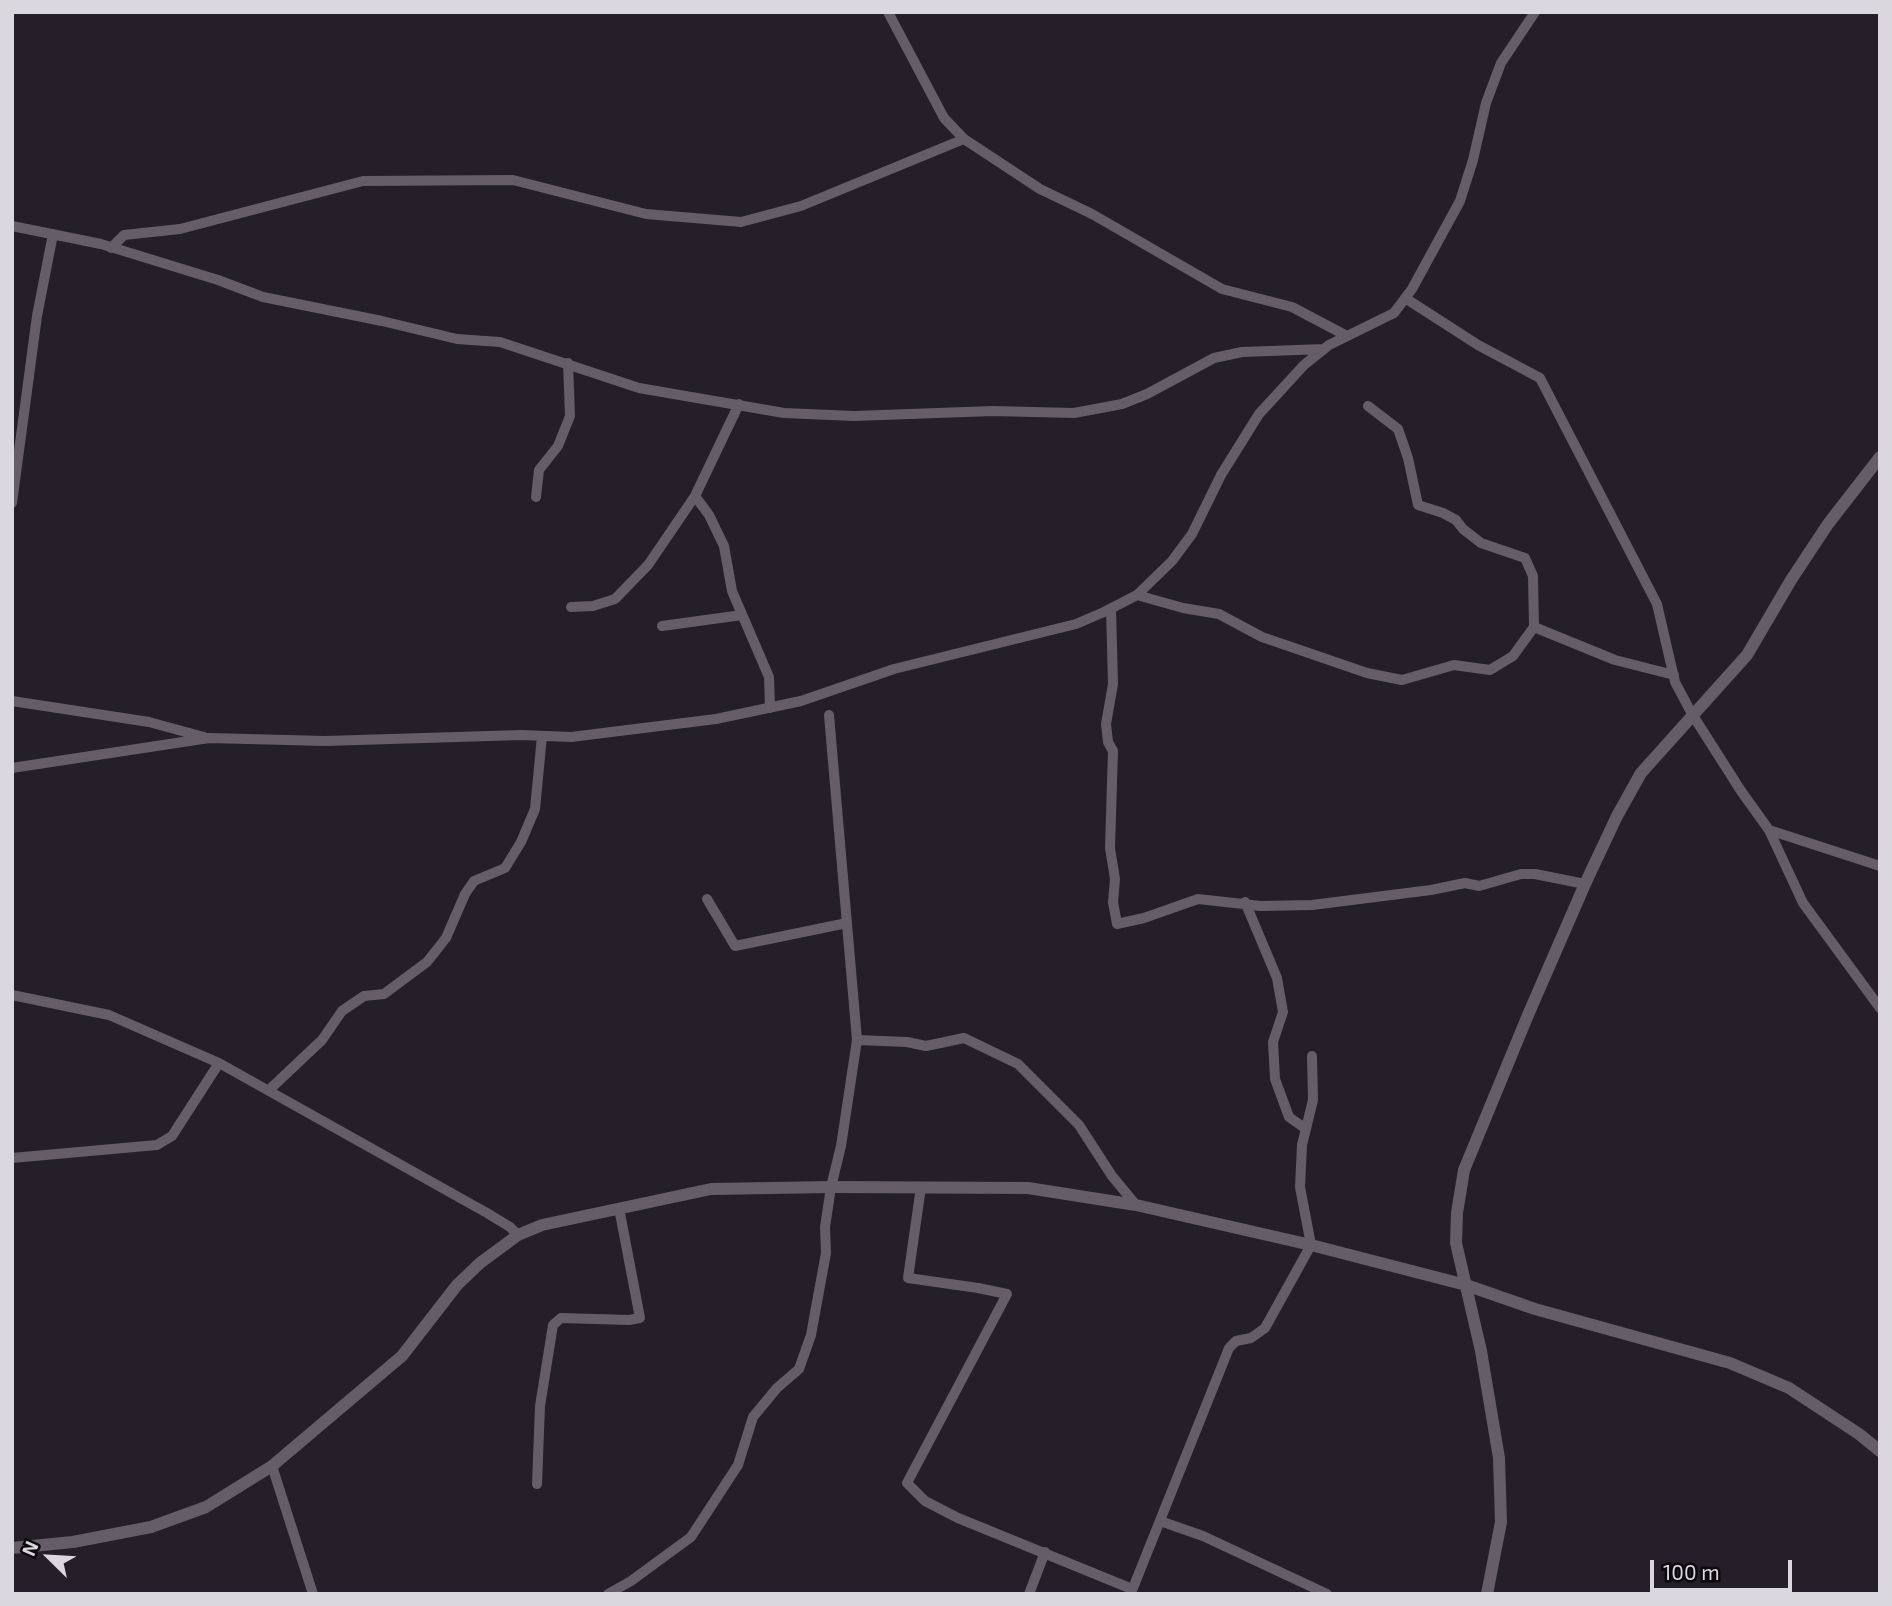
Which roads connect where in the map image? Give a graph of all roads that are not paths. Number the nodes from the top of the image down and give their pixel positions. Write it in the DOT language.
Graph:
graph roads {
  1 [pos="888,12"];
  2 [pos="1535,12"];
  3 [pos="964,139"];
  4 [pos="12,226"];
  5 [pos="53,234"];
  6 [pos="111,248"];
  7 [pos="1405,298"];
  8 [pos="1347,336"];
  9 [pos="1324,349"];
  10 [pos="568,363"];
  11 [pos="739,404"];
  12 [pos="1368,406"];
  13 [pos="16,445"];
  14 [pos="1880,457"];
  15 [pos="695,496"];
  16 [pos="536,497"];
  17 [pos="12,503"];
  18 [pos="1137,595"];
  19 [pos="571,607"];
  20 [pos="1111,608"];
  21 [pos="742,615"];
  22 [pos="662,626"];
  23 [pos="1534,627"];
  24 [pos="1674,675"];
  25 [pos="12,701"];
  26 [pos="770,708"];
  27 [pos="1692,714"];
  28 [pos="829,715"];
  29 [pos="542,736"];
  30 [pos="209,738"];
  31 [pos="12,768"];
  32 [pos="1769,830"];
  33 [pos="1880,866"];
  34 [pos="1585,884"];
  35 [pos="707,899"];
  36 [pos="1245,902"];
  37 [pos="847,923"];
  38 [pos="12,995"];
  39 [pos="1880,1008"];
  40 [pos="857,1040"];
  41 [pos="1312,1056"];
  42 [pos="219,1063"];
  43 [pos="269,1090"];
  44 [pos="1306,1129"];
  45 [pos="12,1158"];
  46 [pos="831,1186"];
  47 [pos="921,1187"];
  48 [pos="1136,1205"];
  49 [pos="619,1208"];
  50 [pos="518,1235"];
  51 [pos="1311,1245"];
  52 [pos="1466,1285"];
  53 [pos="1880,1451"];
  54 [pos="272,1466"];
  55 [pos="537,1484"];
  56 [pos="1160,1521"];
  57 [pos="12,1548"];
  58 [pos="1045,1552"];
  59 [pos="1132,1591"];
  60 [pos="313,1594"];
  61 [pos="608,1594"];
  62 [pos="1029,1594"];
  63 [pos="1327,1594"];
  64 [pos="1487,1594"];
  1 -- 3 [label="street"];
  2 -- 7 [label="street"];
  3 -- 6 [label="street"];
  3 -- 8 [label="street"];
  4 -- 5 [label="street"];
  5 -- 6 [label="street"];
  5 -- 13 [label="street"];
  6 -- 10 [label="street"];
  7 -- 8 [label="street"];
  7 -- 24 [label="street"];
  8 -- 9 [label="street"];
  9 -- 11 [label="street"];
  9 -- 18 [label="street"];
  10 -- 11 [label="street"];
  10 -- 16 [label="street"];
  11 -- 15 [label="street"];
  12 -- 23 [label="street"];
  13 -- 17 [label="street"];
  14 -- 27 [label="street"];
  15 -- 19 [label="street"];
  15 -- 21 [label="street"];
  18 -- 20 [label="street"];
  18 -- 23 [label="street"];
  20 -- 26 [label="street"];
  20 -- 36 [label="street"];
  21 -- 22 [label="street"];
  21 -- 26 [label="street"];
  23 -- 24 [label="street"];
  24 -- 27 [label="street"];
  25 -- 30 [label="street"];
  26 -- 29 [label="street"];
  27 -- 32 [label="street"];
  27 -- 34 [label="street"];
  28 -- 37 [label="street"];
  29 -- 30 [label="street"];
  29 -- 43 [label="street"];
  30 -- 31 [label="street"];
  32 -- 33 [label="street"];
  32 -- 39 [label="street"];
  34 -- 36 [label="street"];
  34 -- 52 [label="street"];
  35 -- 37 [label="street"];
  36 -- 44 [label="street"];
  37 -- 40 [label="street"];
  38 -- 42 [label="street"];
  40 -- 46 [label="street"];
  40 -- 48 [label="street"];
  41 -- 44 [label="street"];
  42 -- 43 [label="street"];
  42 -- 45 [label="street"];
  43 -- 50 [label="street"];
  44 -- 51 [label="street"];
  46 -- 47 [label="street"];
  46 -- 49 [label="street"];
  46 -- 61 [label="street"];
  47 -- 48 [label="street"];
  47 -- 58 [label="street"];
  48 -- 51 [label="street"];
  49 -- 50 [label="street"];
  49 -- 55 [label="street"];
  50 -- 54 [label="street"];
  51 -- 52 [label="street"];
  51 -- 56 [label="street"];
  52 -- 53 [label="street"];
  52 -- 64 [label="street"];
  54 -- 57 [label="street"];
  54 -- 60 [label="street"];
  56 -- 59 [label="street"];
  56 -- 63 [label="street"];
  58 -- 59 [label="street"];
  58 -- 62 [label="street"];
}
